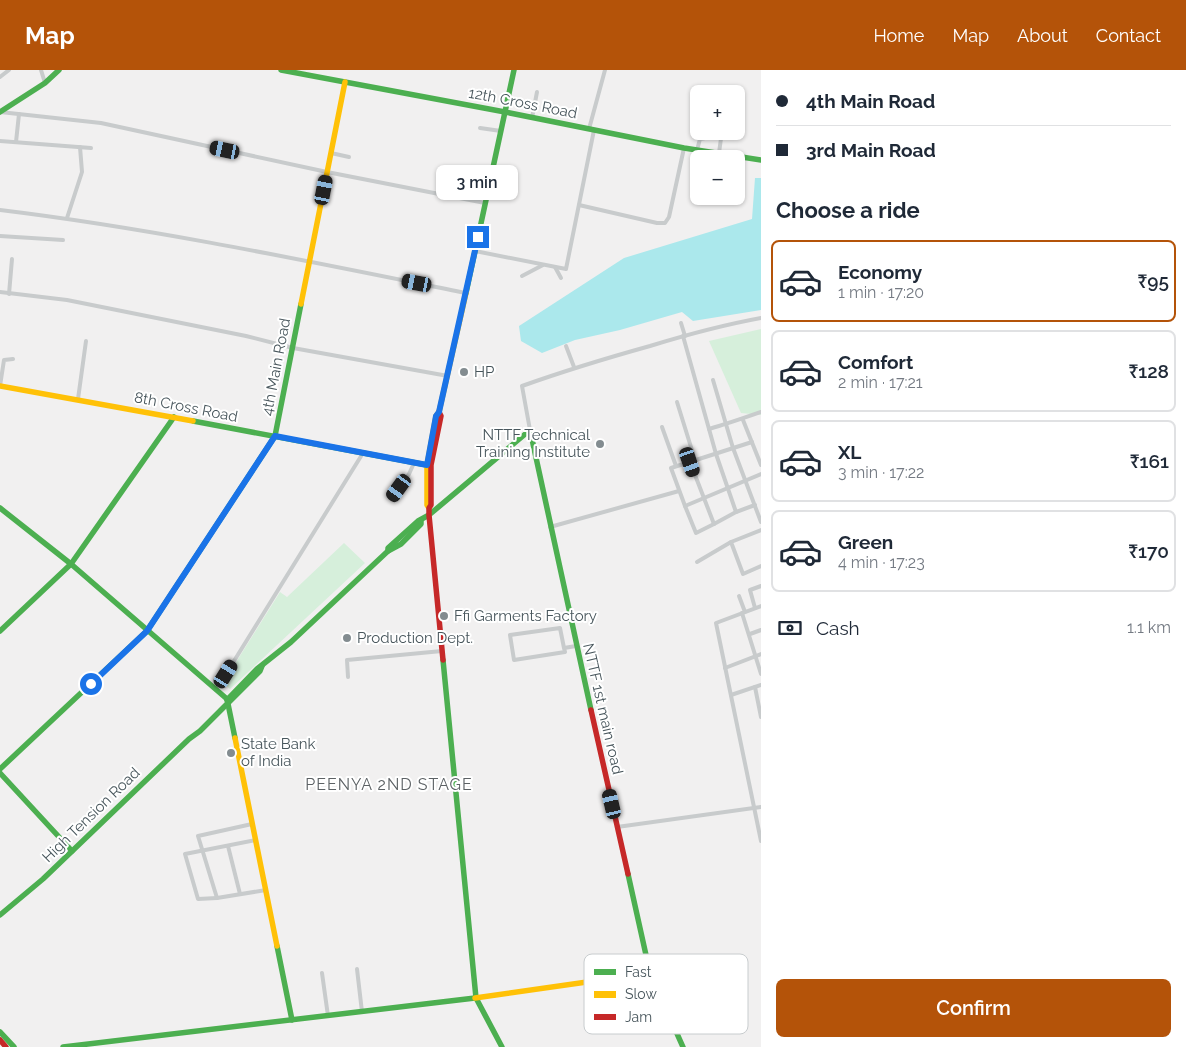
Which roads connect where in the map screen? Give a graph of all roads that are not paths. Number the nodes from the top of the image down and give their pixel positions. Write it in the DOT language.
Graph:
graph roads {
  1 [pos="9,70"];
  2 [pos="41,70"];
  3 [pos="60,70"];
  4 [pos="281,70"];
  5 [pos="514,70"];
  6 [pos="605,70"];
  7 [pos="0,77"];
  8 [pos="45,82"];
  9 [pos="345,82"];
  10 [pos="537,92"];
  11 [pos="0,112"];
  12 [pos="505,112"];
  13 [pos="19,114"];
  14 [pos="532,118"];
  15 [pos="480,128"];
  16 [pos="592,130"];
  17 [pos="500,131"];
  18 [pos="700,140"];
  19 [pos="0,141"];
  20 [pos="16,142"];
  21 [pos="80,147"];
  22 [pos="91,148"];
  23 [pos="684,148"];
  24 [pos="697,150"];
  25 [pos="331,153"];
  26 [pos="349,157"];
  27 [pos="745,157"];
  28 [pos="761,160"];
  29 [pos="327,172"];
  30 [pos="485,203"];
  31 [pos="579,205"];
  32 [pos="0,210"];
  33 [pos="67,218"];
  34 [pos="0,236"];
  35 [pos="63,240"];
  36 [pos="475,251"];
  37 [pos="12,259"];
  38 [pos="310,262"];
  39 [pos="544,264"];
  40 [pos="555,267"];
  41 [pos="522,276"];
  42 [pos="561,278"];
  43 [pos="0,292"];
  44 [pos="466,293"];
  45 [pos="9,294"];
  46 [pos="761,318"];
  47 [pos="681,323"];
  48 [pos="684,336"];
  49 [pos="86,341"];
  50 [pos="566,346"];
  51 [pos="293,348"];
  52 [pos="12,360"];
  53 [pos="574,367"];
  54 [pos="448,376"];
  55 [pos="713,380"];
  56 [pos="0,386"];
  57 [pos="78,400"];
  58 [pos="677,402"];
  59 [pos="439,412"];
  60 [pos="761,412"];
  61 [pos="174,417"];
  62 [pos="744,420"];
  63 [pos="726,424"];
  64 [pos="662,426"];
  65 [pos="709,429"];
  66 [pos="530,430"];
  67 [pos="275,436"];
  68 [pos="752,442"];
  69 [pos="733,448"];
  70 [pos="363,454"];
  71 [pos="716,454"];
  72 [pos="695,460"];
  73 [pos="690,462"];
  74 [pos="414,463"];
  75 [pos="427,465"];
  76 [pos="761,465"];
  77 [pos="676,466"];
  78 [pos="761,474"];
  79 [pos="746,481"];
  80 [pos="728,488"];
  81 [pos="679,491"];
  82 [pos="393,496"];
  83 [pos="703,500"];
  84 [pos="734,505"];
  85 [pos="755,505"];
  86 [pos="685,506"];
  87 [pos="0,508"];
  88 [pos="429,508"];
  89 [pos="727,508"];
  90 [pos="736,512"];
  91 [pos="429,515"];
  92 [pos="761,522"];
  93 [pos="714,524"];
  94 [pos="550,527"];
  95 [pos="761,530"];
  96 [pos="731,542"];
  97 [pos="697,562"];
  98 [pos="71,564"];
  99 [pos="761,566"];
  100 [pos="761,586"];
  101 [pos="739,596"];
  102 [pos="761,606"];
  103 [pos="755,608"];
  104 [pos="743,612"];
  105 [pos="761,630"];
  106 [pos="0,631"];
  107 [pos="147,631"];
  108 [pos="750,634"];
  109 [pos="576,646"];
  110 [pos="564,648"];
  111 [pos="442,651"];
  112 [pos="758,655"];
  113 [pos="725,668"];
  114 [pos="761,673"];
  115 [pos="348,677"];
  116 [pos="761,685"];
  117 [pos="755,687"];
  118 [pos="216,690"];
  119 [pos="731,694"];
  120 [pos="228,702"];
  121 [pos="761,717"];
  122 [pos="0,771"];
  123 [pos="761,807"];
  124 [pos="755,808"];
  125 [pos="252,824"];
  126 [pos="617,828"];
  127 [pos="256,840"];
  128 [pos="761,841"];
  129 [pos="228,846"];
  130 [pos="72,851"];
  131 [pos="202,851"];
  132 [pos="266,890"];
  133 [pos="240,894"];
  134 [pos="217,898"];
  135 [pos="0,915"];
  136 [pos="646,954"];
  137 [pos="357,969"];
  138 [pos="322,973"];
  139 [pos="584,982"];
  140 [pos="476,998"];
  141 [pos="362,1012"];
  142 [pos="328,1016"];
  143 [pos="292,1020"];
  144 [pos="0,1032"];
  145 [pos="677,1034"];
  146 [pos="0,1040"];
  147 [pos="6,1047"];
  148 [pos="14,1047"];
  149 [pos="62,1047"];
  150 [pos="502,1047"];
  151 [pos="683,1047"];
  1 -- 7 [label="street"];
  2 -- 8 [label="street"];
  3 -- 8 [label="street"];
  4 -- 9 [label="street, 12th Cross Road"];
  5 -- 12 [label="street"];
  6 -- 16 [label="street"];
  8 -- 11 [label="street"];
  9 -- 12 [label="street, 12th Cross Road"];
  9 -- 25 [label="street, 4th Main Road"];
  10 -- 14 [label="street"];
  11 -- 13 [label="street"];
  12 -- 14 [label="street, 12th Cross Road"];
  12 -- 17 [label="street"];
  13 -- 20 [label="street"];
  13 -- 29 [label="street"];
  14 -- 16 [label="street, 12th Cross Road"];
  15 -- 17 [label="street"];
  16 -- 23 [label="street, 12th Cross Road"];
  16 -- 31 [label="street"];
  17 -- 30 [label="street"];
  18 -- 24 [label="street"];
  19 -- 20 [label="street"];
  20 -- 21 [label="street"];
  21 -- 22 [label="street"];
  21 -- 33 [label="street"];
  23 -- 24 [label="street, 12th Cross Road"];
  23 -- 31 [label="street"];
  25 -- 26 [label="street"];
  25 -- 29 [label="street, 4th Main Road"];
  27 -- 28 [label="street, 12th Cross Road"];
  29 -- 30 [label="street"];
  29 -- 38 [label="street, 4th Main Road"];
  30 -- 36 [label="street"];
  31 -- 40 [label="street"];
  32 -- 33 [label="street"];
  33 -- 38 [label="street"];
  34 -- 35 [label="street"];
  36 -- 39 [label="street"];
  36 -- 44 [label="street"];
  37 -- 45 [label="street"];
  38 -- 44 [label="street"];
  38 -- 51 [label="street, 4th Main Road"];
  39 -- 40 [label="street"];
  39 -- 41 [label="street"];
  40 -- 42 [label="street"];
  43 -- 45 [label="street"];
  44 -- 54 [label="street"];
  45 -- 51 [label="street"];
  46 -- 48 [label="street"];
  47 -- 48 [label="street"];
  48 -- 53 [label="street"];
  48 -- 65 [label="street"];
  49 -- 57 [label="street"];
  50 -- 53 [label="street"];
  51 -- 54 [label="street"];
  51 -- 67 [label="street, 4th Main Road"];
  52 -- 56 [label="street"];
  53 -- 66 [label="street"];
  54 -- 59 [label="street"];
  55 -- 63 [label="street"];
  56 -- 57 [label="street, 8th Cross Road"];
  57 -- 61 [label="street, 8th Cross Road"];
  58 -- 72 [label="street"];
  59 -- 75 [label="street"];
  59 -- 88 [label="street"];
  60 -- 62 [label="street"];
  61 -- 67 [label="street, 8th Cross Road"];
  61 -- 98 [label="street"];
  62 -- 63 [label="street"];
  62 -- 68 [label="street"];
  63 -- 65 [label="street"];
  63 -- 69 [label="street"];
  64 -- 77 [label="street"];
  65 -- 71 [label="street"];
  66 -- 91 [label="street, High Tension Road"];
  66 -- 94 [label="street, NTTF 1st main road"];
  67 -- 70 [label="street, 8th Cross Road"];
  67 -- 107 [label="street, 4th Main Road"];
  68 -- 69 [label="street"];
  68 -- 76 [label="street"];
  69 -- 71 [label="street"];
  69 -- 79 [label="street"];
  70 -- 74 [label="street, 8th Cross Road"];
  70 -- 118 [label="street"];
  71 -- 72 [label="street"];
  71 -- 80 [label="street"];
  72 -- 73 [label="street"];
  73 -- 77 [label="street"];
  73 -- 83 [label="street"];
  74 -- 75 [label="street, 8th Cross Road"];
  74 -- 82 [label="street"];
  75 -- 88 [label="street"];
  77 -- 81 [label="street"];
  78 -- 79 [label="street"];
  79 -- 80 [label="street"];
  79 -- 85 [label="street"];
  80 -- 83 [label="street"];
  80 -- 84 [label="street"];
  81 -- 86 [label="street"];
  81 -- 94 [label="street"];
  83 -- 86 [label="street"];
  83 -- 93 [label="street"];
  84 -- 89 [label="street"];
  84 -- 90 [label="street"];
  85 -- 90 [label="street"];
  85 -- 92 [label="street"];
  86 -- 93 [label="street"];
  87 -- 98 [label="street"];
  88 -- 91 [label="street"];
  90 -- 93 [label="street"];
  91 -- 111 [label="street"];
  91 -- 120 [label="street, High Tension Road"];
  94 -- 109 [label="street, NTTF 1st main road"];
  95 -- 96 [label="street"];
  96 -- 97 [label="street"];
  96 -- 99 [label="street"];
  98 -- 106 [label="street"];
  98 -- 107 [label="street"];
  100 -- 103 [label="street"];
  101 -- 104 [label="street"];
  102 -- 103 [label="street"];
  103 -- 104 [label="street"];
  104 -- 108 [label="street"];
  104 -- 113 [label="street"];
  105 -- 108 [label="street"];
  107 -- 118 [label="street"];
  107 -- 122 [label="street, 4th Main Road"];
  108 -- 112 [label="street"];
  109 -- 110 [label="street"];
  109 -- 126 [label="street, NTTF 1st main road"];
  110 -- 110 [label="street"];
  111 -- 115 [label="street"];
  111 -- 140 [label="street"];
  112 -- 113 [label="street"];
  112 -- 114 [label="street"];
  113 -- 119 [label="street"];
  116 -- 117 [label="street"];
  117 -- 119 [label="street"];
  117 -- 121 [label="street"];
  118 -- 120 [label="street"];
  119 -- 124 [label="street"];
  120 -- 125 [label="street"];
  120 -- 130 [label="street, High Tension Road"];
  122 -- 130 [label="street"];
  123 -- 124 [label="street"];
  124 -- 126 [label="street"];
  124 -- 128 [label="street"];
  125 -- 127 [label="street"];
  125 -- 131 [label="street"];
  126 -- 136 [label="street, NTTF 1st main road"];
  127 -- 129 [label="street"];
  127 -- 132 [label="street"];
  129 -- 131 [label="street"];
  129 -- 133 [label="street"];
  130 -- 135 [label="street, High Tension Road"];
  131 -- 134 [label="street"];
  131 -- 134 [label="street"];
  132 -- 133 [label="street"];
  132 -- 143 [label="street"];
  133 -- 134 [label="street"];
  137 -- 141 [label="street"];
  138 -- 142 [label="street"];
  139 -- 140 [label="street"];
  140 -- 141 [label="street"];
  140 -- 150 [label="street"];
  141 -- 142 [label="street"];
  142 -- 143 [label="street"];
  143 -- 149 [label="street"];
  144 -- 148 [label="street"];
  145 -- 151 [label="street, NTTF 1st main road"];
  146 -- 147 [label="street"];
}
